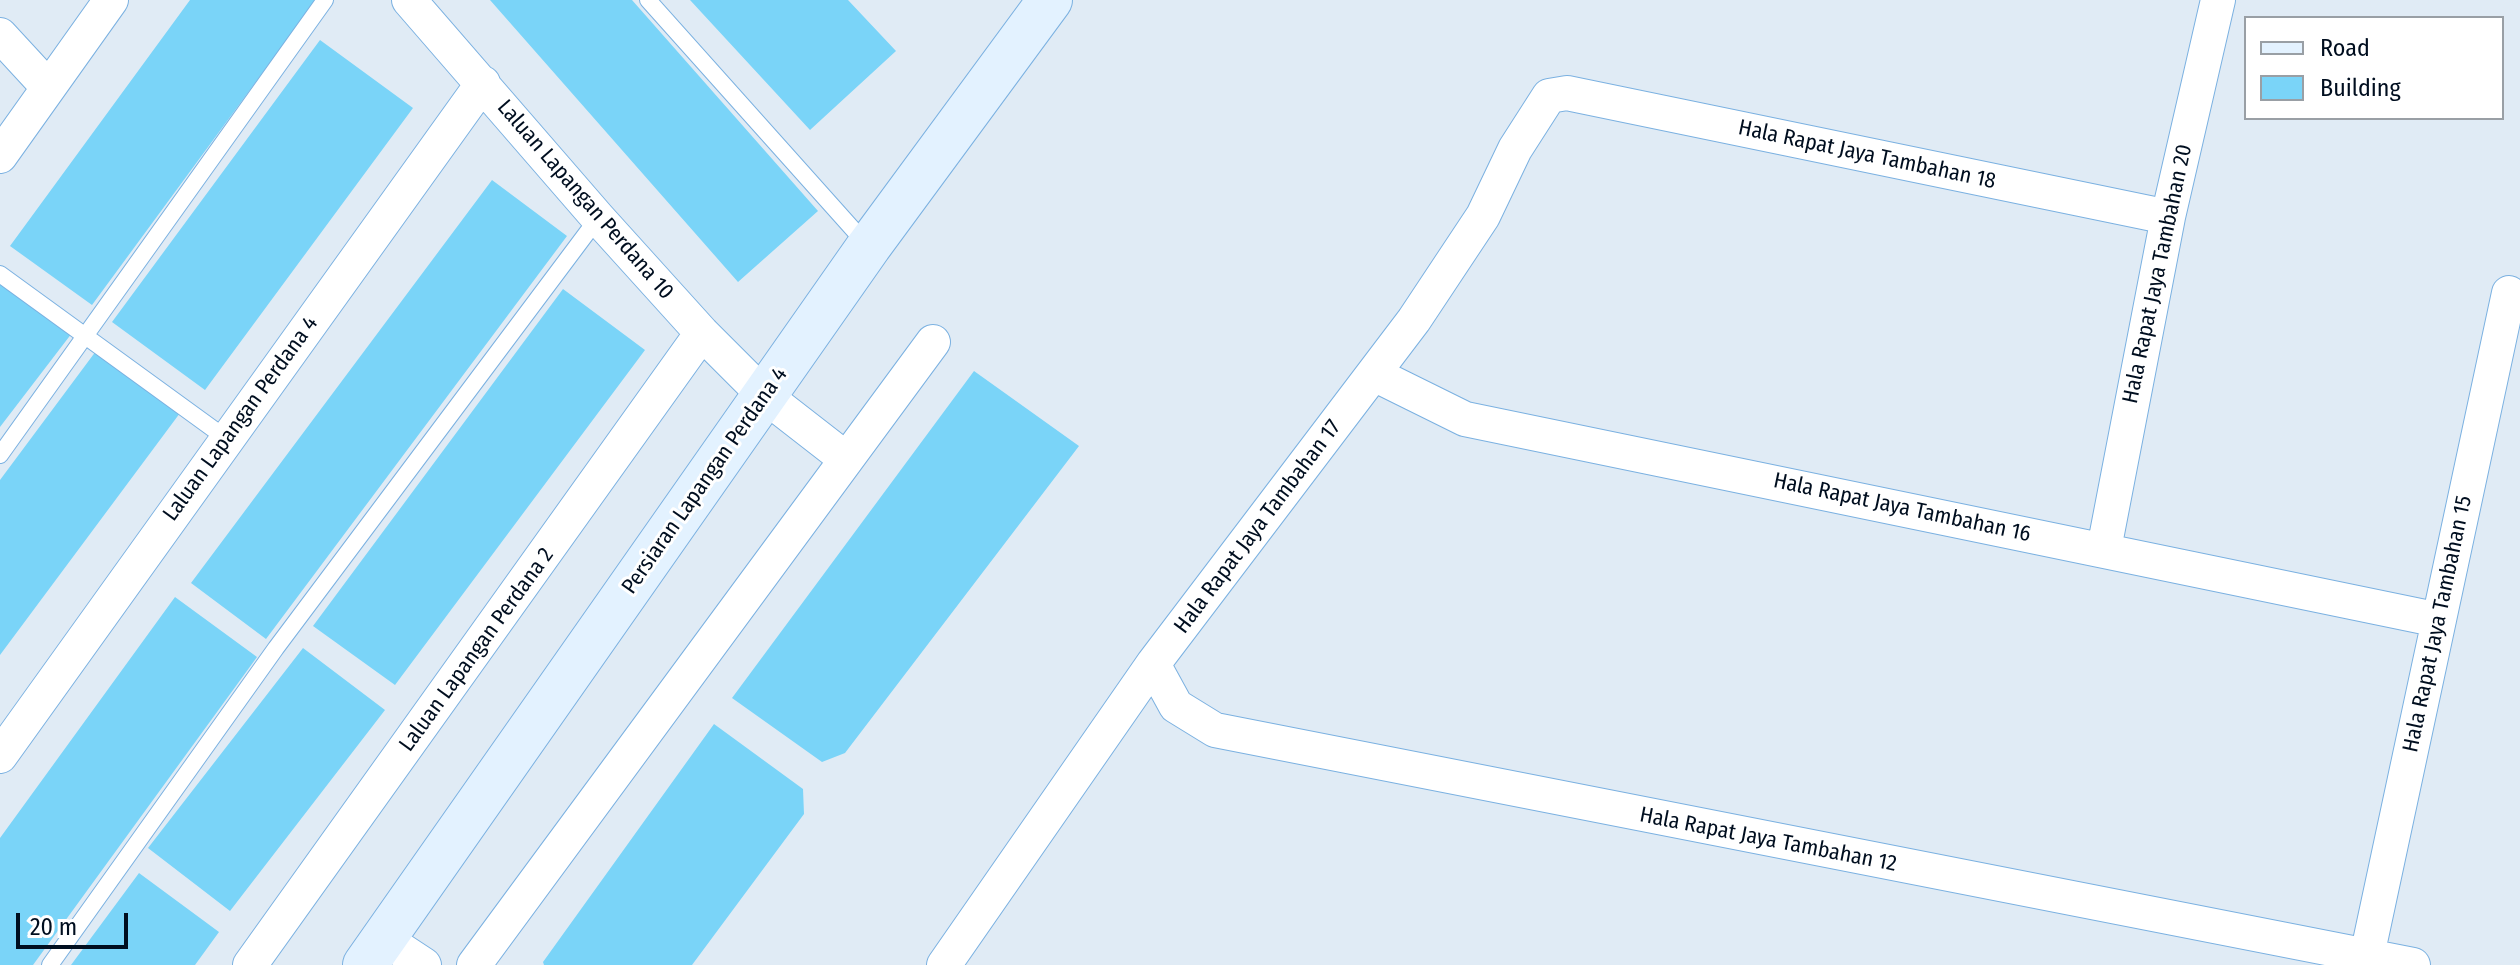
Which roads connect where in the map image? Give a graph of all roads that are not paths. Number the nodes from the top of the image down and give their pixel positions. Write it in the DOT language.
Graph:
graph roads {
  1 [pos="111,0"];
  2 [pos="325,0"];
  3 [pos="409,0"];
  4 [pos="648,0"];
  5 [pos="1050,0"];
  6 [pos="2218,0"];
  7 [pos="0,35"];
  8 [pos="483,83"];
  9 [pos="48,87"];
  10 [pos="1567,93"];
  11 [pos="0,156"];
  12 [pos="2168,217"];
  13 [pos="598,218"];
  14 [pos="869,246"];
  15 [pos="0,274"];
  16 [pos="2509,293"];
  17 [pos="702,333"];
  18 [pos="86,334"];
  19 [pos="933,342"];
  20 [pos="1374,374"];
  21 [pos="765,396"];
  22 [pos="227,439"];
  23 [pos="0,455"];
  24 [pos="846,459"];
  25 [pos="2104,549"];
  26 [pos="2439,620"];
  27 [pos="1153,664"];
  28 [pos="0,756"];
  29 [pos="374,952"];
  30 [pos="2367,956"];
  31 [pos="50,965"];
  32 [pos="250,965"];
  33 [pos="424,965"];
  34 [pos="474,965"];
  35 [pos="944,965"];
  36 [pos="2413,965"];
  1 -- 9 [label="street"];
  2 -- 18 [label="lane"];
  3 -- 8 [label="street, Laluan Lapangan Perdana 10"];
  4 -- 14 [label="lane"];
  5 -- 14 [label="street, Persiaran Lapangan Perdana 4"];
  6 -- 12 [label="street, Hala Rapat Jaya Tambahan 20"];
  7 -- 9 [label="street"];
  8 -- 13 [label="street, Laluan Lapangan Perdana 10"];
  8 -- 22 [label="street, Laluan Lapangan Perdana 4"];
  9 -- 11 [label="street"];
  10 -- 12 [label="street, Hala Rapat Jaya Tambahan 18"];
  10 -- 20 [label="street, Hala Rapat Jaya Tambahan 17"];
  12 -- 25 [label="street, Hala Rapat Jaya Tambahan 20"];
  13 -- 17 [label="street, Laluan Lapangan Perdana 10"];
  13 -- 31 [label="lane"];
  14 -- 21 [label="street, Persiaran Lapangan Perdana 4"];
  15 -- 18 [label="lane"];
  16 -- 26 [label="street, Hala Rapat Jaya Tambahan 15"];
  17 -- 21 [label="street, Laluan Lapangan Perdana 10"];
  17 -- 32 [label="street, Laluan Lapangan Perdana 2"];
  18 -- 22 [label="lane"];
  18 -- 23 [label="lane"];
  19 -- 24 [label="street"];
  20 -- 25 [label="street, Hala Rapat Jaya Tambahan 16"];
  20 -- 27 [label="street, Hala Rapat Jaya Tambahan 17"];
  21 -- 24 [label="street, Laluan Lapangan Perdana 10"];
  21 -- 29 [label="street, Persiaran Lapangan Perdana 4"];
  22 -- 28 [label="street, Laluan Lapangan Perdana 4"];
  24 -- 34 [label="street"];
  25 -- 26 [label="street, Hala Rapat Jaya Tambahan 16"];
  26 -- 30 [label="street, Hala Rapat Jaya Tambahan 15"];
  27 -- 30 [label="street, Hala Rapat Jaya Tambahan 12"];
  27 -- 35 [label="street, Hala Rapat Jaya Tambahan 17"];
  29 -- 33 [label="street"];
  30 -- 36 [label="street, Hala Rapat Jaya Tambahan 12"];
}
